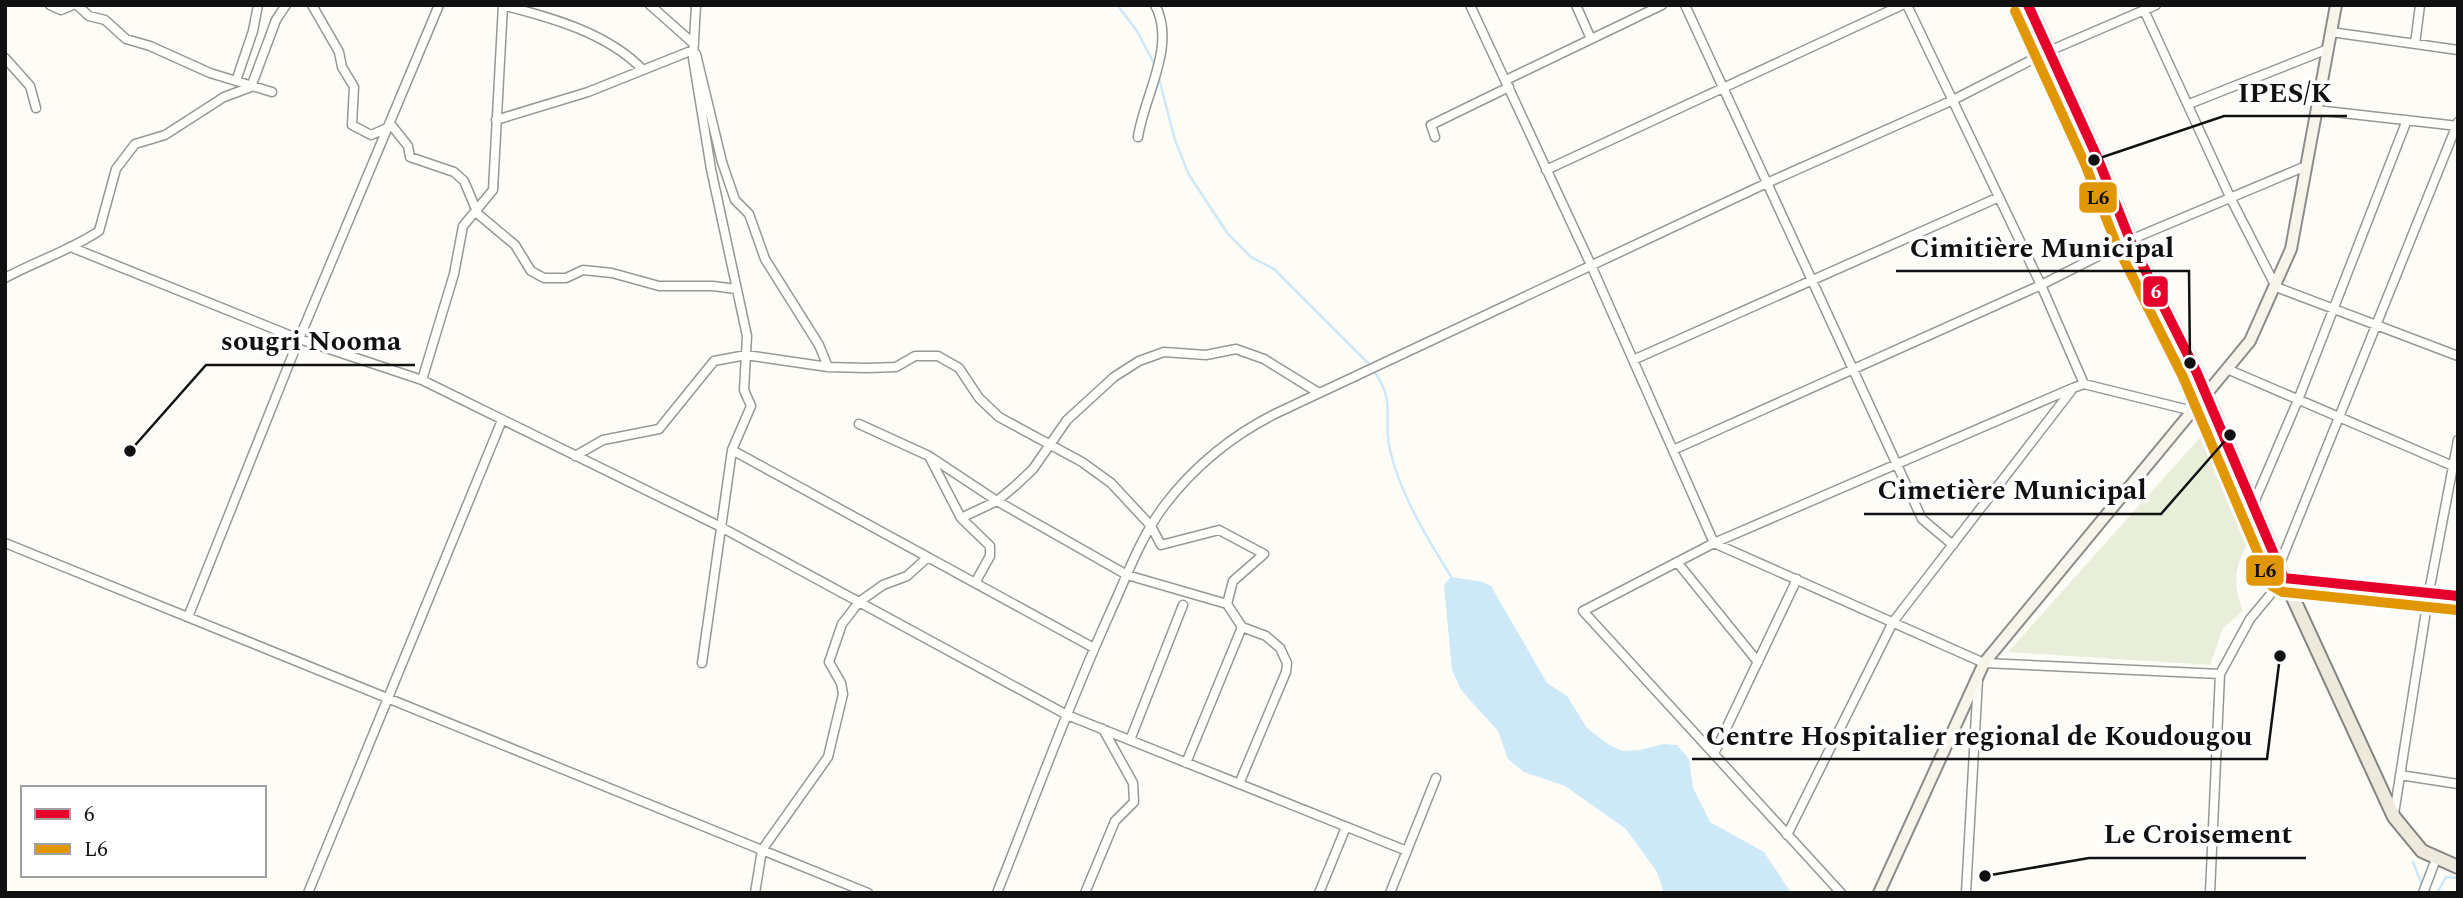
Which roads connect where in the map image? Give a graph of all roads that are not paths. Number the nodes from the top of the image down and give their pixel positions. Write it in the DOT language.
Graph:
graph roads {
  1 [pos="50,5"];
  2 [pos="75,5"];
  3 [pos="258,5"];
  4 [pos="286,5"];
  5 [pos="312,5"];
  6 [pos="439,5"];
  7 [pos="503,5"];
  8 [pos="650,5"];
  9 [pos="696,5"];
  10 [pos="1155,5"];
  11 [pos="1469,5"];
  12 [pos="1576,5"];
  13 [pos="1662,5"];
  14 [pos="1685,5"];
  15 [pos="1905,5"];
  16 [pos="2028,5"];
  17 [pos="2156,5"];
  18 [pos="2336,5"];
  19 [pos="2420,5"];
  20 [pos="2144,10"];
  21 [pos="2331,32"];
  22 [pos="1591,39"];
  23 [pos="2415,44"];
  24 [pos="693,48"];
  25 [pos="2328,48"];
  26 [pos="2458,50"];
  27 [pos="2049,51"];
  28 [pos="5,58"];
  29 [pos="643,70"];
  30 [pos="236,81"];
  31 [pos="1507,83"];
  32 [pos="251,87"];
  33 [pos="1724,89"];
  34 [pos="272,92"];
  35 [pos="1951,101"];
  36 [pos="2189,104"];
  37 [pos="36,108"];
  38 [pos="2316,110"];
  39 [pos="496,120"];
  40 [pos="2407,120"];
  41 [pos="388,125"];
  42 [pos="2458,125"];
  43 [pos="1138,137"];
  44 [pos="1435,137"];
  45 [pos="2306,166"];
  46 [pos="1546,170"];
  47 [pos="1768,183"];
  48 [pos="1997,198"];
  49 [pos="2231,199"];
  50 [pos="475,211"];
  51 [pos="2130,240"];
  52 [pos="73,248"];
  53 [pos="1591,265"];
  54 [pos="5,278"];
  55 [pos="1812,278"];
  56 [pos="2041,285"];
  57 [pos="2276,287"];
  58 [pos="736,289"];
  59 [pos="2332,308"];
  60 [pos="2377,325"];
  61 [pos="299,339"];
  62 [pos="746,355"];
  63 [pos="2458,356"];
  64 [pos="1633,360"];
  65 [pos="828,367"];
  66 [pos="1854,369"];
  67 [pos="2227,369"];
  68 [pos="422,380"];
  69 [pos="2084,384"];
  70 [pos="2073,388"];
  71 [pos="1319,393"];
  72 [pos="2206,395"];
  73 [pos="2298,400"];
  74 [pos="2193,411"];
  75 [pos="2340,418"];
  76 [pos="502,420"];
  77 [pos="859,424"];
  78 [pos="2458,440"];
  79 [pos="1048,445"];
  80 [pos="732,450"];
  81 [pos="1673,450"];
  82 [pos="575,456"];
  83 [pos="929,456"];
  84 [pos="1898,463"];
  85 [pos="2453,466"];
  86 [pos="997,501"];
  87 [pos="2253,505"];
  88 [pos="961,518"];
  89 [pos="719,526"];
  90 [pos="1150,526"];
  91 [pos="1714,542"];
  92 [pos="5,543"];
  93 [pos="1953,545"];
  94 [pos="928,557"];
  95 [pos="1677,562"];
  96 [pos="2281,572"];
  97 [pos="1127,575"];
  98 [pos="1797,579"];
  99 [pos="975,583"];
  100 [pos="2429,593"];
  101 [pos="2458,596"];
  102 [pos="859,602"];
  103 [pos="1227,604"];
  104 [pos="1183,605"];
  105 [pos="188,617"];
  106 [pos="1893,622"];
  107 [pos="1242,627"];
  108 [pos="1094,648"];
  109 [pos="1758,662"];
  110 [pos="702,663"];
  111 [pos="1984,663"];
  112 [pos="2220,674"];
  113 [pos="1979,675"];
  114 [pos="386,697"];
  115 [pos="1067,715"];
  116 [pos="1103,730"];
  117 [pos="1130,740"];
  118 [pos="1714,754"];
  119 [pos="1186,763"];
  120 [pos="2400,775"];
  121 [pos="1436,778"];
  122 [pos="1239,784"];
  123 [pos="2458,784"];
  124 [pos="2393,817"];
  125 [pos="1346,827"];
  126 [pos="1787,835"];
  127 [pos="762,850"];
  128 [pos="1407,851"];
  129 [pos="2439,860"];
  130 [pos="2458,860"];
  131 [pos="2458,867"];
  132 [pos="846,888"];
  133 [pos="307,893"];
  134 [pos="755,893"];
  135 [pos="868,893"];
  136 [pos="997,893"];
  137 [pos="1085,893"];
  138 [pos="1319,893"];
  139 [pos="1390,893"];
  140 [pos="1840,893"];
  141 [pos="1879,893"];
  142 [pos="1966,893"];
  143 [pos="2210,893"];
  144 [pos="2423,893"];
  1 -- 2 [label="street"];
  2 -- 30 [label="street"];
  3 -- 30 [label="street"];
  4 -- 32 [label="street"];
  5 -- 41 [label="street"];
  6 -- 41 [label="street"];
  7 -- 29 [label="street"];
  7 -- 39 [label="street"];
  8 -- 24 [label="street"];
  9 -- 24 [label="street"];
  10 -- 43 [label="street"];
  11 -- 31 [label="street"];
  12 -- 22 [label="street"];
  13 -- 22 [label="street"];
  14 -- 33 [label="street"];
  15 -- 33 [label="street"];
  15 -- 35 [label="street"];
  16 -- 27 [label="main road"];
  17 -- 20 [label="street"];
  18 -- 21 [label="street"];
  19 -- 23 [label="street"];
  20 -- 27 [label="street"];
  20 -- 36 [label="street"];
  21 -- 23 [label="street"];
  21 -- 25 [label="street"];
  22 -- 31 [label="street"];
  23 -- 26 [label="street"];
  24 -- 29 [label="street"];
  24 -- 58 [label="street"];
  24 -- 65 [label="street"];
  25 -- 36 [label="street"];
  25 -- 38 [label="street"];
  27 -- 35 [label="street"];
  27 -- 51 [label="main road"];
  28 -- 37 [label="street"];
  29 -- 39 [label="street"];
  30 -- 32 [label="street"];
  31 -- 44 [label="street"];
  31 -- 46 [label="street"];
  32 -- 34 [label="street"];
  32 -- 52 [label="street"];
  33 -- 46 [label="street"];
  33 -- 47 [label="street"];
  35 -- 47 [label="street"];
  35 -- 48 [label="street"];
  36 -- 49 [label="street"];
  38 -- 40 [label="street"];
  38 -- 45 [label="street"];
  39 -- 50 [label="street"];
  40 -- 42 [label="street"];
  40 -- 59 [label="street"];
  41 -- 50 [label="street"];
  41 -- 61 [label="street"];
  42 -- 60 [label="street"];
  45 -- 49 [label="street"];
  45 -- 57 [label="street"];
  46 -- 53 [label="street"];
  47 -- 53 [label="street"];
  47 -- 55 [label="street"];
  48 -- 55 [label="street"];
  48 -- 56 [label="street"];
  49 -- 51 [label="street"];
  49 -- 57 [label="street"];
  50 -- 58 [label="street"];
  50 -- 68 [label="street"];
  51 -- 56 [label="street"];
  51 -- 72 [label="main road"];
  52 -- 54 [label="street"];
  52 -- 61 [label="street"];
  53 -- 64 [label="street"];
  53 -- 71 [label="street"];
  55 -- 64 [label="street"];
  55 -- 66 [label="street"];
  56 -- 66 [label="street"];
  56 -- 69 [label="street"];
  57 -- 59 [label="street"];
  57 -- 67 [label="street"];
  58 -- 62 [label="street"];
  59 -- 60 [label="street"];
  59 -- 73 [label="street"];
  60 -- 63 [label="street"];
  60 -- 75 [label="street"];
  61 -- 68 [label="street"];
  61 -- 105 [label="street"];
  62 -- 65 [label="street"];
  62 -- 80 [label="street"];
  62 -- 82 [label="street"];
  64 -- 81 [label="street"];
  65 -- 79 [label="street"];
  66 -- 81 [label="street"];
  66 -- 84 [label="street"];
  67 -- 72 [label="street"];
  67 -- 73 [label="street"];
  68 -- 76 [label="street"];
  69 -- 70 [label="street"];
  69 -- 74 [label="street"];
  70 -- 84 [label="street"];
  70 -- 93 [label="street"];
  71 -- 79 [label="street"];
  71 -- 90 [label="street"];
  72 -- 74 [label="street"];
  72 -- 87 [label="main road"];
  73 -- 75 [label="street"];
  73 -- 87 [label="street"];
  74 -- 111 [label="street"];
  75 -- 85 [label="street"];
  75 -- 96 [label="street"];
  76 -- 82 [label="street"];
  76 -- 114 [label="street"];
  77 -- 83 [label="street"];
  78 -- 85 [label="street"];
  79 -- 86 [label="street"];
  79 -- 90 [label="street"];
  80 -- 89 [label="street"];
  80 -- 94 [label="street"];
  81 -- 91 [label="street"];
  82 -- 89 [label="street"];
  83 -- 86 [label="street"];
  83 -- 88 [label="street"];
  84 -- 91 [label="street"];
  84 -- 93 [label="street"];
  85 -- 100 [label="street"];
  86 -- 88 [label="street"];
  86 -- 97 [label="street"];
  87 -- 96 [label="main road"];
  88 -- 99 [label="street"];
  89 -- 102 [label="street"];
  89 -- 110 [label="street"];
  90 -- 97 [label="street"];
  90 -- 103 [label="street"];
  91 -- 95 [label="street"];
  91 -- 98 [label="street"];
  92 -- 105 [label="street"];
  93 -- 106 [label="street"];
  94 -- 99 [label="street"];
  94 -- 102 [label="street"];
  95 -- 109 [label="street"];
  95 -- 118 [label="street"];
  96 -- 100 [label="street"];
  96 -- 112 [label="street"];
  96 -- 124 [label="main road"];
  97 -- 103 [label="street"];
  97 -- 108 [label="street"];
  98 -- 106 [label="street"];
  98 -- 109 [label="street"];
  99 -- 108 [label="street"];
  100 -- 101 [label="street"];
  100 -- 120 [label="street"];
  102 -- 115 [label="street"];
  102 -- 127 [label="street"];
  103 -- 107 [label="street"];
  104 -- 117 [label="street"];
  105 -- 114 [label="street"];
  106 -- 111 [label="street"];
  106 -- 126 [label="street"];
  107 -- 119 [label="street"];
  107 -- 122 [label="street"];
  108 -- 115 [label="street"];
  109 -- 118 [label="street"];
  111 -- 112 [label="street"];
  111 -- 113 [label="street"];
  112 -- 143 [label="street"];
  113 -- 141 [label="street"];
  113 -- 142 [label="street"];
  114 -- 127 [label="street"];
  114 -- 133 [label="street"];
  115 -- 116 [label="street"];
  115 -- 136 [label="street"];
  116 -- 117 [label="street"];
  116 -- 137 [label="street"];
  117 -- 119 [label="street"];
  118 -- 126 [label="street"];
  119 -- 122 [label="street"];
  120 -- 123 [label="street"];
  120 -- 124 [label="street"];
  121 -- 128 [label="street"];
  122 -- 125 [label="street"];
  124 -- 129 [label="main road"];
  125 -- 128 [label="street"];
  125 -- 138 [label="street"];
  126 -- 140 [label="street"];
  127 -- 132 [label="street"];
  127 -- 134 [label="street"];
  128 -- 139 [label="street"];
  129 -- 130 [label="main road"];
  129 -- 131 [label="main road"];
  129 -- 144 [label="street"];
  132 -- 135 [label="street"];
}
